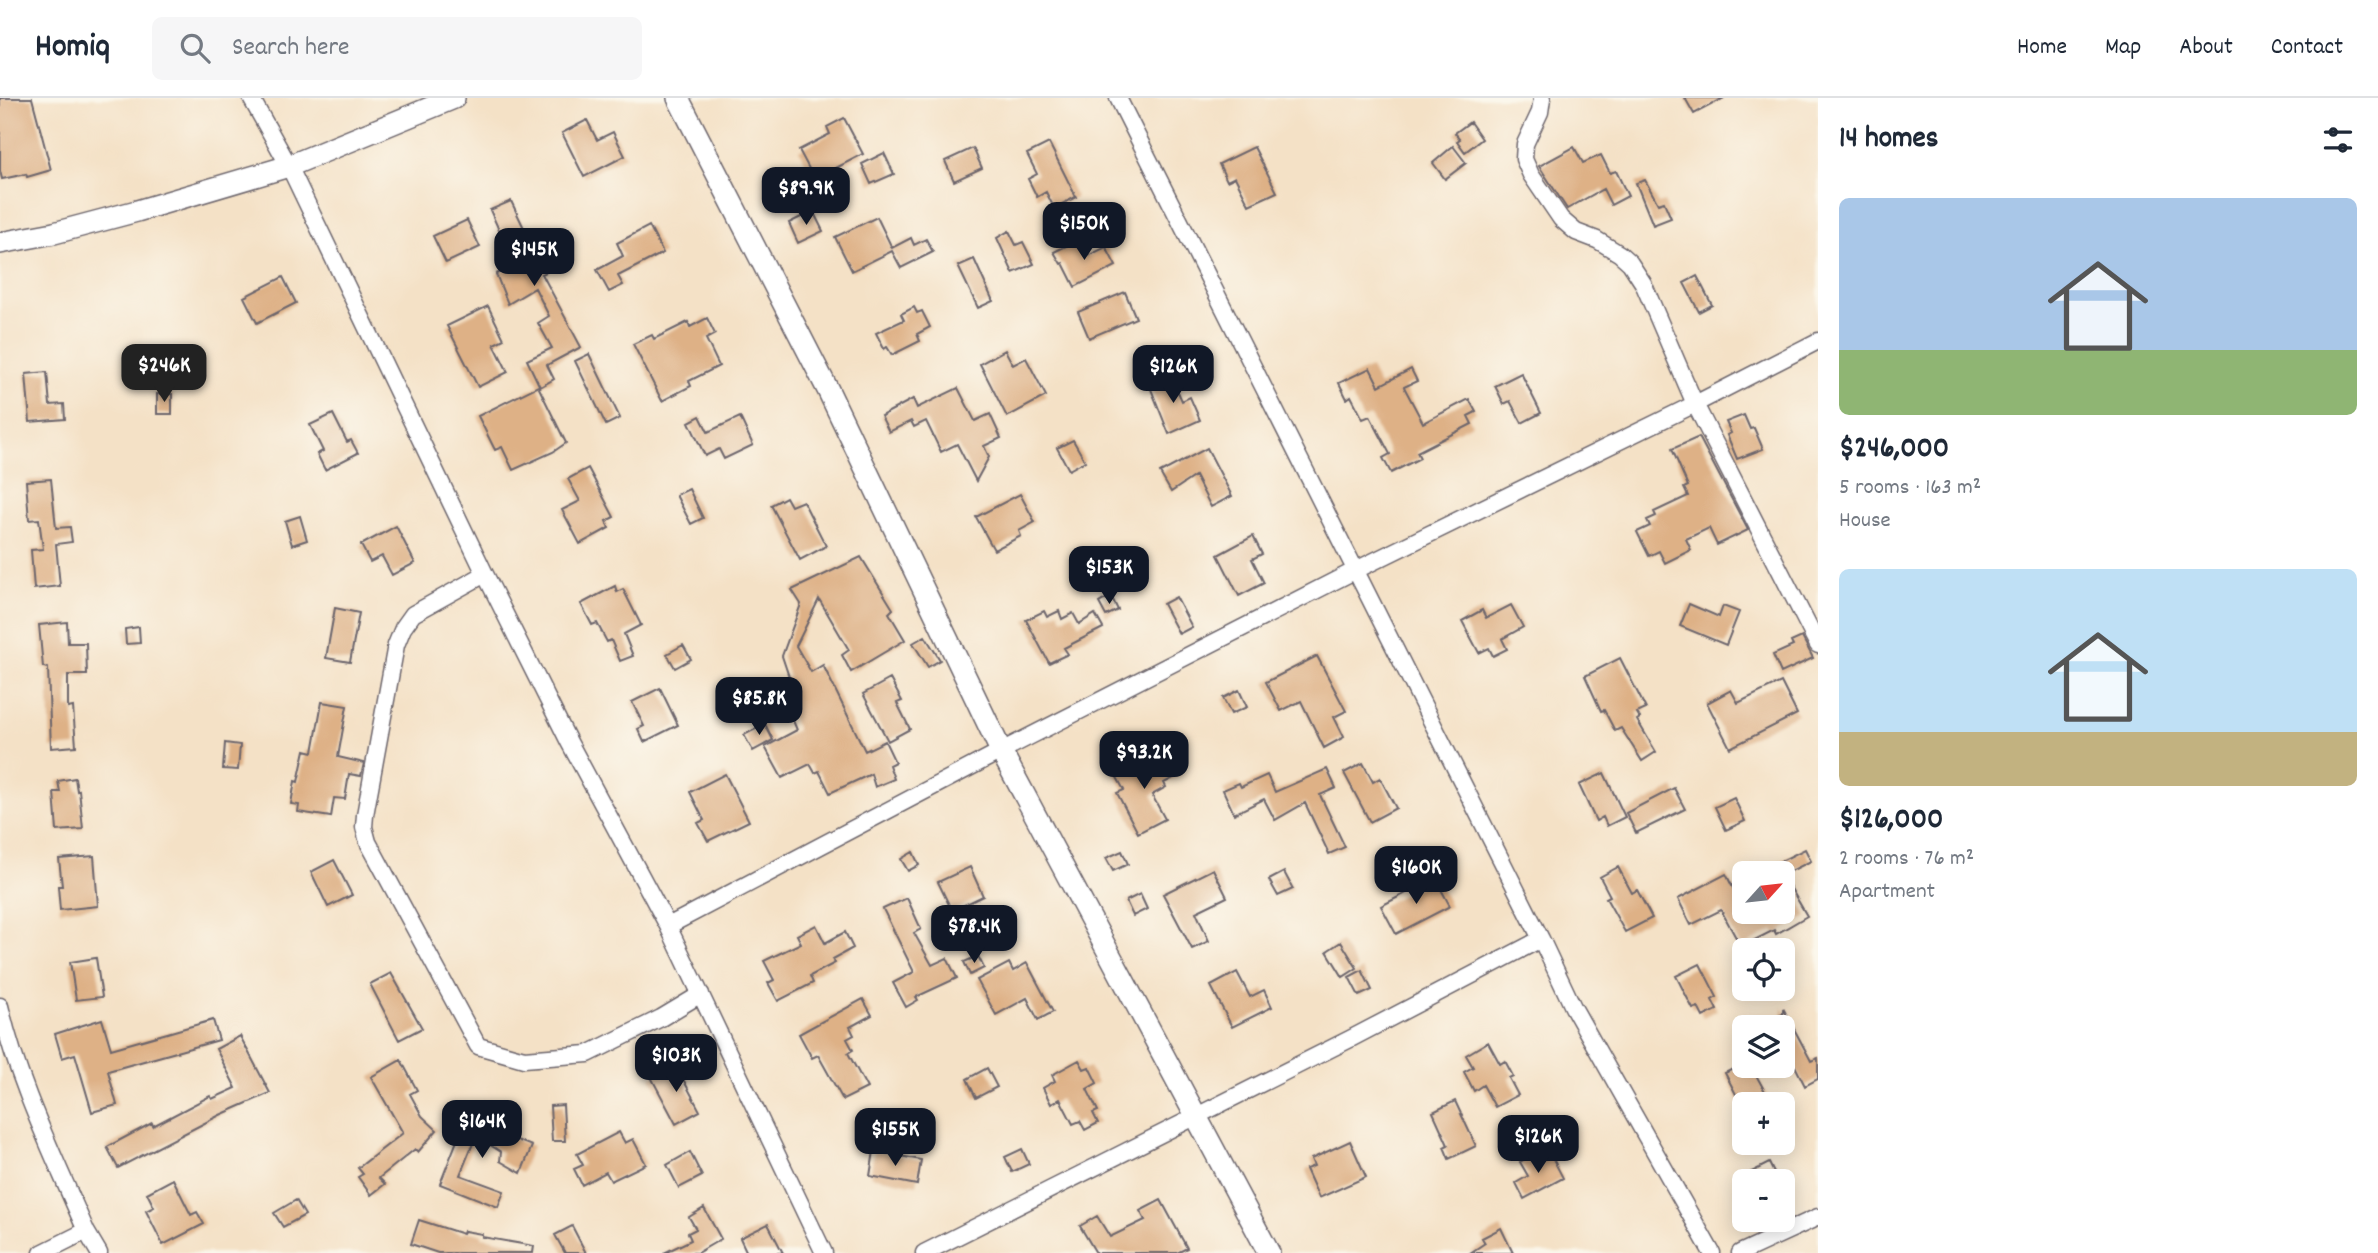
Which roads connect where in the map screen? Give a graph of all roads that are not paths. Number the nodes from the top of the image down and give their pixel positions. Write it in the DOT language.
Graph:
graph roads {
  1 [pos="251,98"];
  2 [pos="454,98"];
  3 [pos="678,98"];
  4 [pos="1118,98"];
  5 [pos="1542,98"];
  6 [pos="289,166"];
  7 [pos="0,243"];
  8 [pos="1818,341"];
  9 [pos="1695,404"];
  10 [pos="1356,570"];
  11 [pos="485,574"];
  12 [pos="1818,645"];
  13 [pos="1001,751"];
  14 [pos="668,926"];
  15 [pos="1541,939"];
  16 [pos="701,994"];
  17 [pos="0,1006"];
  18 [pos="1198,1115"];
  19 [pos="1818,1217"];
  20 [pos="86,1231"];
  21 [pos="42,1253"];
  22 [pos="99,1253"];
  23 [pos="824,1253"];
  24 [pos="925,1253"];
  25 [pos="1269,1253"];
  26 [pos="1712,1253"];
  27 [pos="1740,1253"];
  1 -- 6 [label="street"];
  2 -- 6 [label="street"];
  3 -- 13 [label="street"];
  4 -- 10 [label="street"];
  5 -- 9 [label="street"];
  6 -- 7 [label="street"];
  6 -- 11 [label="street"];
  8 -- 9 [label="street"];
  9 -- 10 [label="street"];
  9 -- 12 [label="street"];
  10 -- 13 [label="street"];
  10 -- 15 [label="street"];
  11 -- 14 [label="street"];
  11 -- 16 [label="street"];
  13 -- 14 [label="street"];
  13 -- 18 [label="street"];
  14 -- 16 [label="street"];
  15 -- 18 [label="street"];
  15 -- 26 [label="street"];
  16 -- 23 [label="street"];
  17 -- 20 [label="street"];
  18 -- 24 [label="street"];
  18 -- 25 [label="street"];
  19 -- 27 [label="street"];
  20 -- 21 [label="street"];
  20 -- 22 [label="street"];
}
